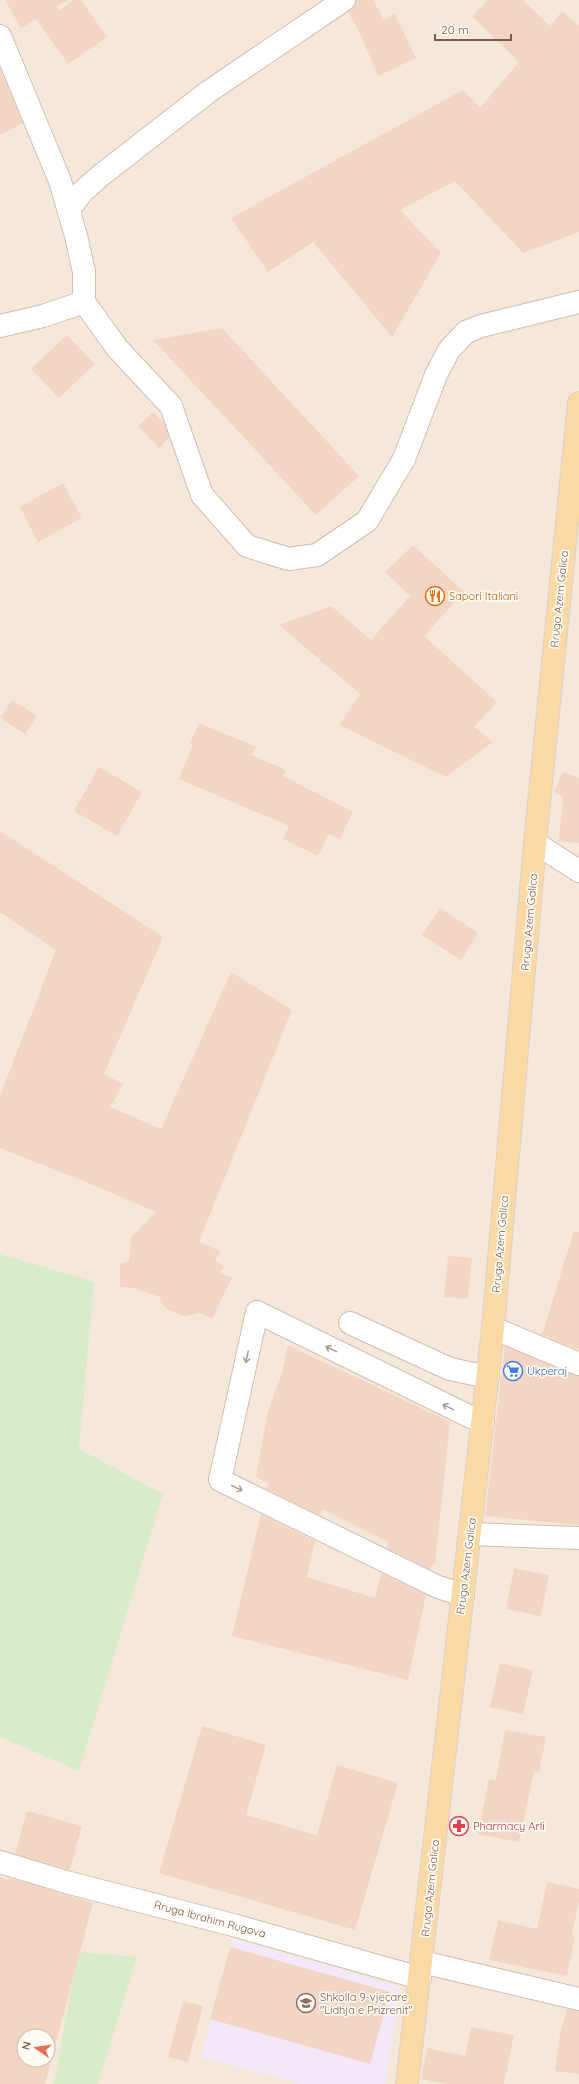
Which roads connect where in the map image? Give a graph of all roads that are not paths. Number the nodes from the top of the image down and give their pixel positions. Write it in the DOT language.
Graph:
graph roads {
  1 [pos="344,0"];
  2 [pos="0,36"];
  3 [pos="69,210"];
  4 [pos="84,302"];
  5 [pos="579,302"];
  6 [pos="0,326"];
  7 [pos="579,403"];
  8 [pos="535,843"];
  9 [pos="579,871"];
  10 [pos="350,1323"];
  11 [pos="493,1328"];
  12 [pos="579,1364"];
  13 [pos="488,1377"];
  14 [pos="483,1423"];
  15 [pos="470,1534"];
  16 [pos="579,1538"];
  17 [pos="463,1595"];
  18 [pos="0,1862"];
  19 [pos="421,1970"];
  20 [pos="579,1999"];
  21 [pos="408,2084"];
  1 -- 3 [label="street"];
  2 -- 3 [label="street"];
  3 -- 4 [label="street"];
  4 -- 5 [label="street"];
  4 -- 6 [label="street"];
  7 -- 8 [label="main road, Rruga Azem Galica"];
  8 -- 9 [label="street"];
  8 -- 11 [label="main road, Rruga Azem Galica"];
  10 -- 13 [label="street"];
  11 -- 12 [label="street"];
  11 -- 13 [label="main road, Rruga Azem Galica"];
  13 -- 14 [label="main road, Rruga Azem Galica"];
  14 -- 15 [label="main road, Rruga Azem Galica"];
  14 -- 17 [label="street, one-way"];
  15 -- 16 [label="street"];
  15 -- 17 [label="main road, Rruga Azem Galica"];
  17 -- 19 [label="main road, Rruga Azem Galica"];
  18 -- 19 [label="street, Rruga Ibrahim Rugova"];
  19 -- 20 [label="street, Rruga Ibrahim Rugova"];
  19 -- 21 [label="main road, Rruga Azem Galica"];
}
